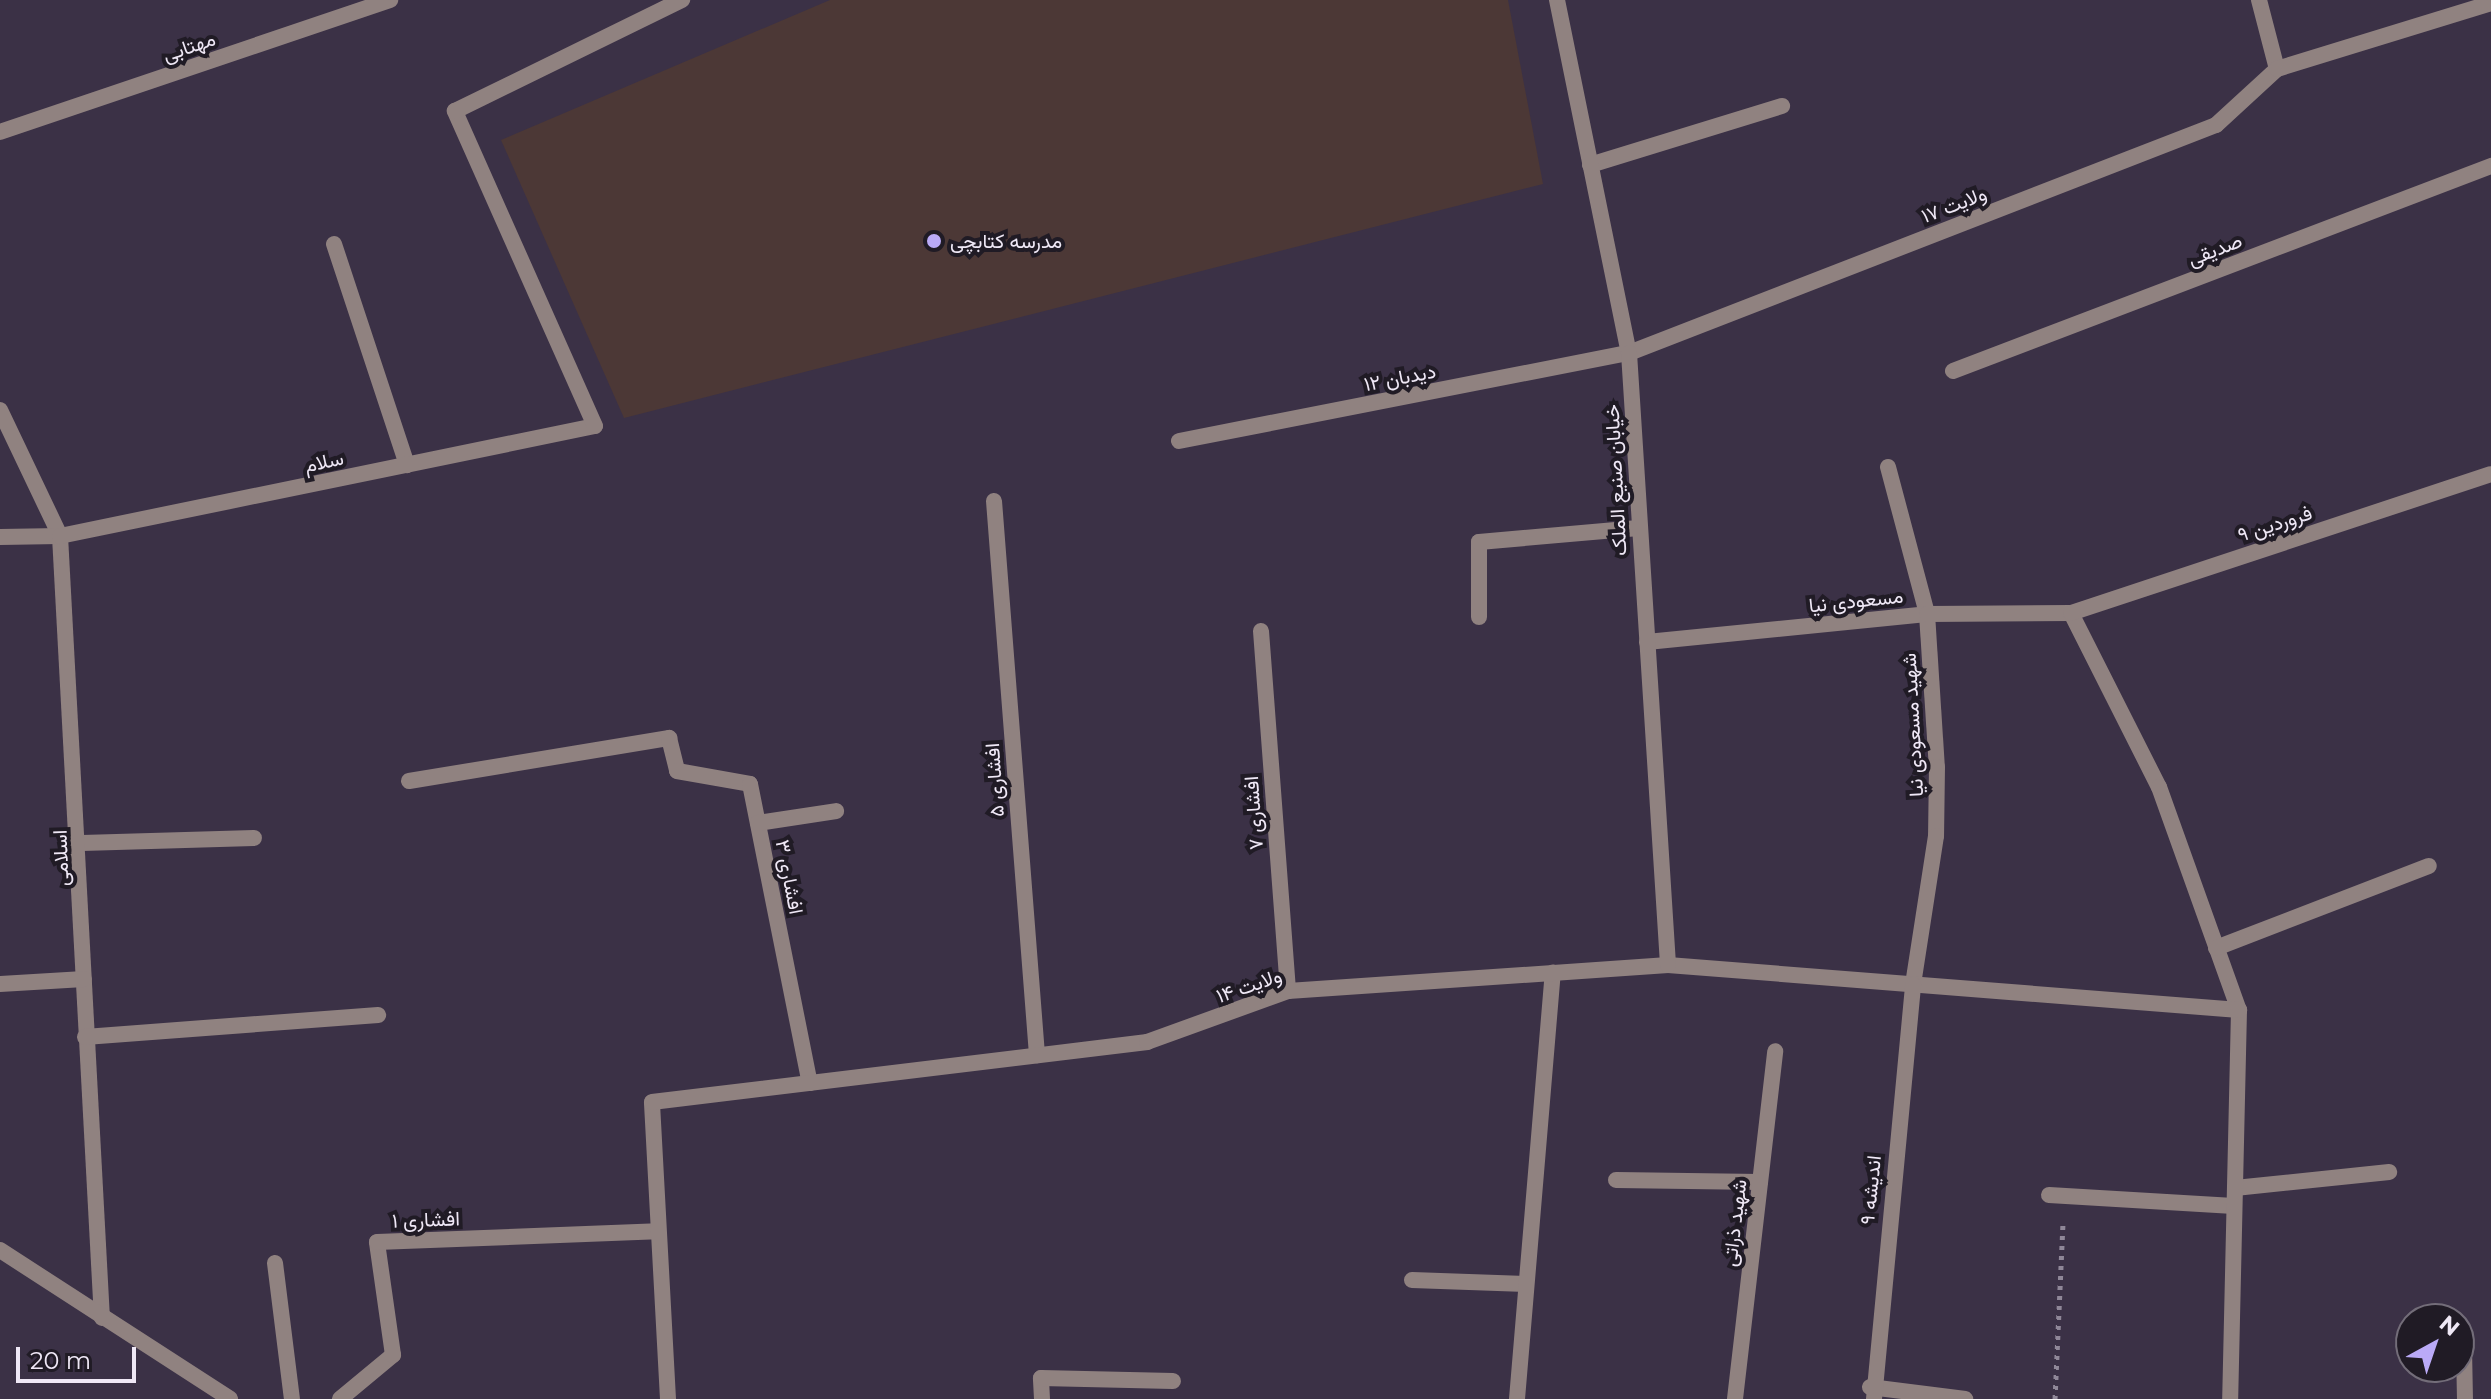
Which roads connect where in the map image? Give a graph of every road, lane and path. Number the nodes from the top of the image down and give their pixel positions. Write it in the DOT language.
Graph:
graph roads {
  1 [pos="390,0"];
  2 [pos="682,0"];
  3 [pos="1557,0"];
  4 [pos="2259,0"];
  5 [pos="2491,3"];
  6 [pos="2277,69"];
  7 [pos="1782,106"];
  8 [pos="0,132"];
  9 [pos="1590,165"];
  10 [pos="2491,166"];
  11 [pos="334,244"];
  12 [pos="1629,353"];
  13 [pos="1953,371"];
  14 [pos="0,410"];
  15 [pos="1179,441"];
  16 [pos="407,465"];
  17 [pos="1888,467"];
  18 [pos="2491,474"];
  19 [pos="994,501"];
  20 [pos="1638,528"];
  21 [pos="60,536"];
  22 [pos="0,537"];
  23 [pos="2071,613"];
  24 [pos="1927,614"];
  25 [pos="1479,617"];
  26 [pos="1261,631"];
  27 [pos="1647,642"];
  28 [pos="409,781"];
  29 [pos="836,811"];
  30 [pos="758,823"];
  31 [pos="254,838"];
  32 [pos="82,843"];
  33 [pos="2429,866"];
  34 [pos="2216,948"];
  35 [pos="1668,965"];
  36 [pos="1553,973"];
  37 [pos="84,979"];
  38 [pos="0,984"];
  39 [pos="1913,985"];
  40 [pos="1288,991"];
  41 [pos="2239,1010"];
  42 [pos="378,1015"];
  43 [pos="85,1037"];
  44 [pos="1775,1051"];
  45 [pos="1037,1055"];
  46 [pos="810,1083"];
  47 [pos="2389,1172"];
  48 [pos="1616,1180"];
  49 [pos="1760,1182"];
  50 [pos="2235,1188"];
  51 [pos="2057,1195"];
  52 [pos="2234,1206"];
  53 [pos="657,1231"];
  54 [pos="0,1250"];
  55 [pos="275,1263"];
  56 [pos="1412,1280"];
  57 [pos="1526,1284"];
  58 [pos="102,1318"];
  59 [pos="1173,1381"];
  60 [pos="1872,1393"];
  61 [pos="230,1399"];
  62 [pos="292,1399"];
  63 [pos="340,1399"];
  64 [pos="668,1399"];
  65 [pos="1042,1399"];
  66 [pos="1517,1399"];
  67 [pos="1735,1399"];
  68 [pos="1965,1399"];
  69 [pos="2055,1399"];
  70 [pos="2230,1399"];
  1 -- 8 [label="street, مهتابی"];
  2 -- 16 [label="street, سلام"];
  3 -- 9 [label="street, خیابان صنیع الملک"];
  4 -- 6 [label="street"];
  5 -- 6 [label="street"];
  6 -- 12 [label="street, ولایت ۱۷"];
  7 -- 9 [label="street"];
  9 -- 12 [label="street, خیابان صنیع الملک"];
  10 -- 13 [label="street, صدیقی"];
  11 -- 16 [label="street"];
  12 -- 15 [label="street, دیدبان ۱۲"];
  12 -- 20 [label="street, خیابان صنیع الملک"];
  14 -- 21 [label="street, اسلامی"];
  16 -- 21 [label="street, سلام"];
  17 -- 24 [label="street, شهید مسعودی نیا"];
  18 -- 23 [label="street, فروردین ۹"];
  19 -- 45 [label="street, افشاری ۵"];
  20 -- 25 [label="street"];
  20 -- 27 [label="street, خیابان صنیع الملک"];
  21 -- 22 [label="street, سلام"];
  21 -- 32 [label="street, اسلامی"];
  23 -- 24 [label="street, مسعودی نیا"];
  23 -- 34 [label="street"];
  24 -- 27 [label="street, مسعودی نیا"];
  24 -- 39 [label="street, شهید مسعودی نیا"];
  26 -- 40 [label="street, افشاری ۷"];
  27 -- 35 [label="street, خیابان صنیع الملک"];
  28 -- 30 [label="street, افشاری ۳"];
  29 -- 30 [label="street"];
  30 -- 46 [label="street, افشاری ۳"];
  31 -- 32 [label="street"];
  32 -- 37 [label="street, اسلامی"];
  33 -- 34 [label="street"];
  34 -- 41 [label="street"];
  35 -- 36 [label="street, ولایت ۱۴"];
  35 -- 39 [label="street, ولایت ۱۴"];
  36 -- 40 [label="street, ولایت ۱۴"];
  36 -- 57 [label="street"];
  37 -- 38 [label="street"];
  37 -- 43 [label="street, اسلامی"];
  39 -- 41 [label="street, ولایت ۱۴"];
  39 -- 60 [label="street, اندیشه ۹"];
  40 -- 45 [label="street, ولایت ۱۴"];
  41 -- 50 [label="street"];
  42 -- 43 [label="street"];
  43 -- 58 [label="street, اسلامی"];
  44 -- 49 [label="street, شهید ذراتی"];
  45 -- 46 [label="street, ولایت ۱۴"];
  46 -- 53 [label="street, ولایت ۱۴"];
  47 -- 50 [label="street"];
  48 -- 49 [label="street"];
  49 -- 67 [label="street, شهید ذراتی"];
  50 -- 52 [label="street"];
  51 -- 52 [label="street"];
  51 -- 69 [label="path"];
  52 -- 70 [label="street"];
  53 -- 63 [label="street, افشاری ۱"];
  53 -- 64 [label="street"];
  54 -- 58 [label="street"];
  55 -- 62 [label="street"];
  56 -- 57 [label="street"];
  57 -- 66 [label="street"];
  58 -- 61 [label="street"];
  59 -- 65 [label="street"];
  60 -- 68 [label="street"];
}
